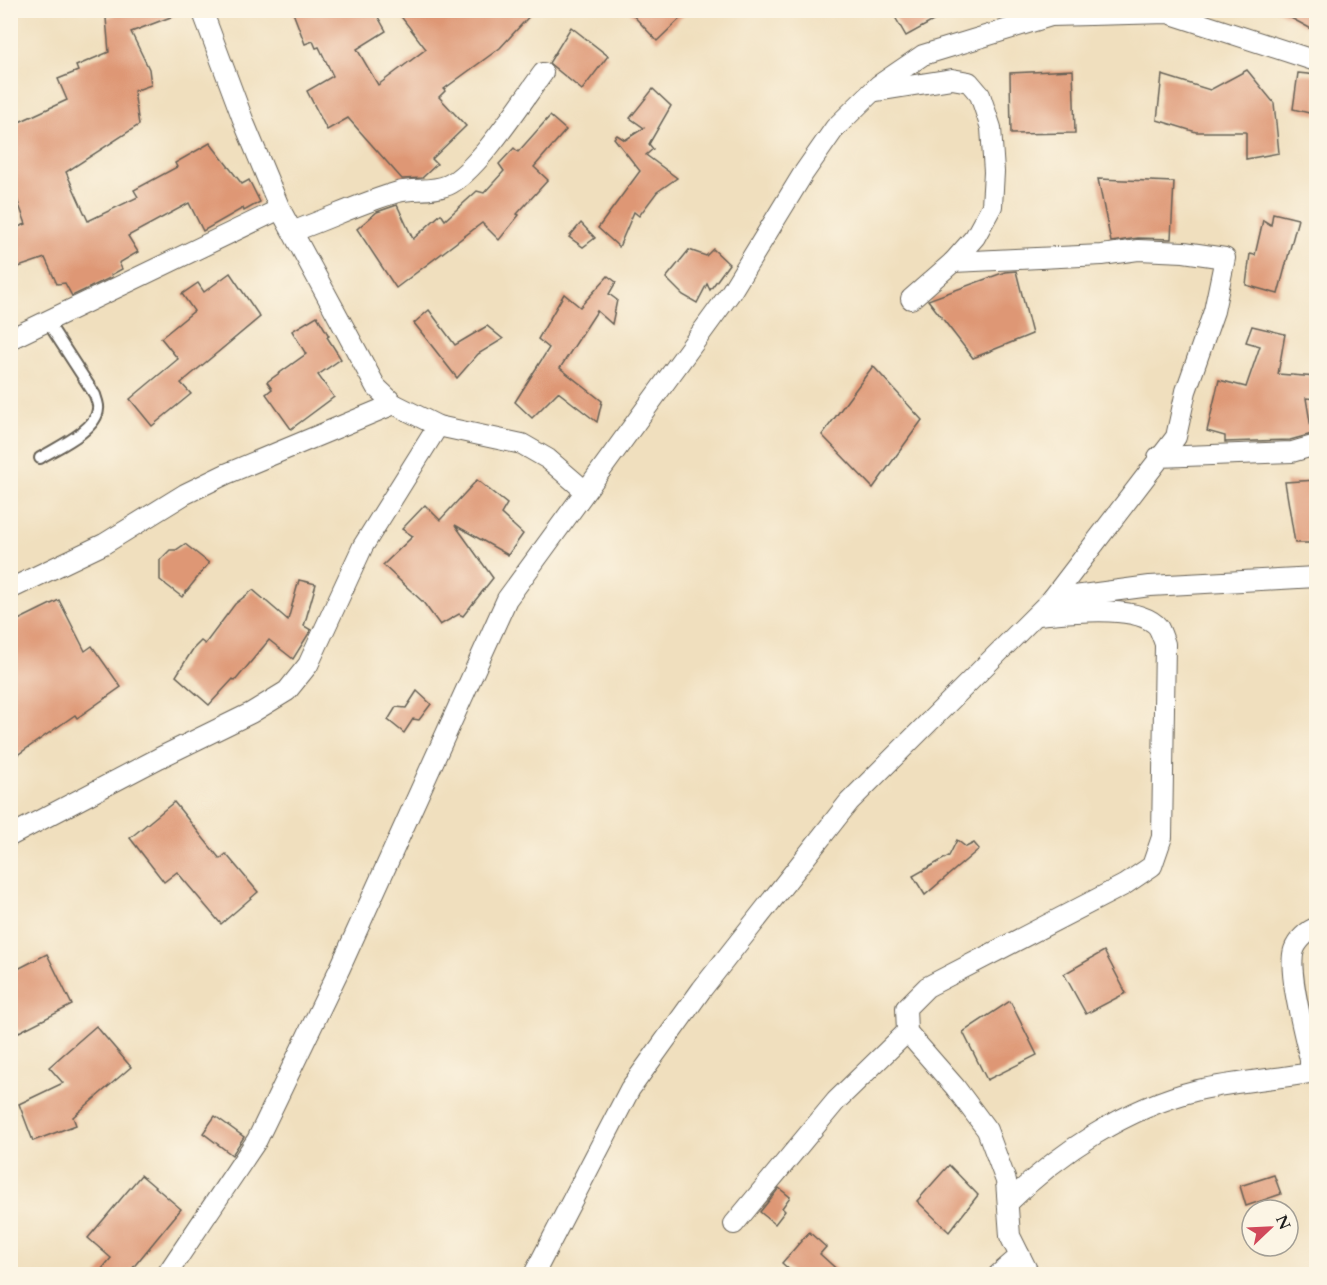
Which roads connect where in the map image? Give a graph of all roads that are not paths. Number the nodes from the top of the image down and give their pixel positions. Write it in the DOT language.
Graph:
graph roads {
  1 [pos="202,10"];
  2 [pos="1167,12"];
  3 [pos="1317,61"];
  4 [pos="543,73"];
  5 [pos="871,93"];
  6 [pos="280,209"];
  7 [pos="294,231"];
  8 [pos="953,262"];
  9 [pos="911,299"];
  10 [pos="47,321"];
  11 [pos="10,339"];
  12 [pos="394,404"];
  13 [pos="438,426"];
  14 [pos="1317,445"];
  15 [pos="1158,457"];
  16 [pos="40,458"];
  17 [pos="585,490"];
  18 [pos="1317,577"];
  19 [pos="10,589"];
  20 [pos="1052,599"];
  21 [pos="1037,615"];
  22 [pos="10,836"];
  23 [pos="1317,928"];
  24 [pos="907,1032"];
  25 [pos="1008,1203"];
  26 [pos="734,1224"];
  27 [pos="1020,1256"];
  28 [pos="167,1275"];
  29 [pos="534,1275"];
  30 [pos="999,1275"];
  31 [pos="1029,1275"];
  1 -- 6 [label="street"];
  2 -- 3 [label="street"];
  2 -- 5 [label="street"];
  4 -- 7 [label="street"];
  5 -- 8 [label="street"];
  5 -- 17 [label="street"];
  6 -- 7 [label="street"];
  6 -- 10 [label="street"];
  7 -- 12 [label="street"];
  8 -- 9 [label="street"];
  8 -- 15 [label="street"];
  10 -- 11 [label="street"];
  10 -- 16 [label="lane"];
  12 -- 13 [label="street"];
  12 -- 19 [label="street"];
  13 -- 17 [label="street"];
  13 -- 22 [label="street"];
  14 -- 15 [label="street"];
  15 -- 20 [label="street"];
  17 -- 28 [label="street"];
  18 -- 20 [label="street"];
  20 -- 21 [label="street"];
  21 -- 24 [label="street"];
  21 -- 29 [label="street"];
  23 -- 25 [label="street"];
  24 -- 25 [label="street"];
  24 -- 26 [label="street"];
  25 -- 27 [label="street"];
  27 -- 30 [label="street"];
  27 -- 31 [label="street"];
}
